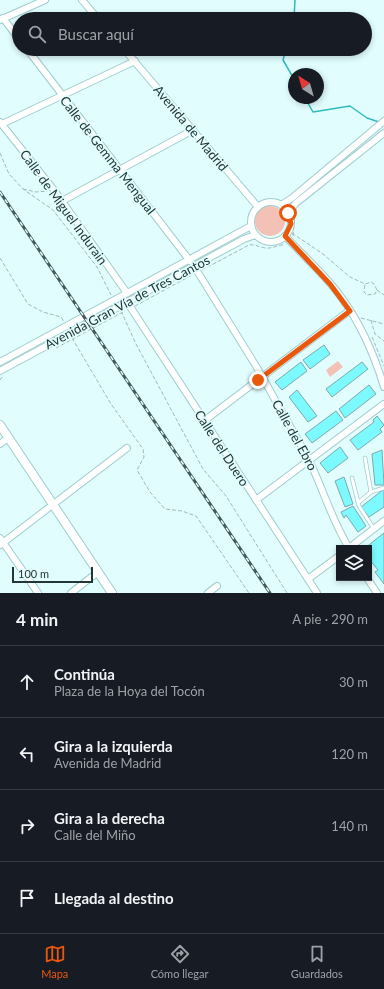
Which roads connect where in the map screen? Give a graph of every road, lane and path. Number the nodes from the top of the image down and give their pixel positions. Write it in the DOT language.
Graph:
graph roads {
  1 [pos="45,0"];
  2 [pos="82,0"];
  3 [pos="18,12"];
  4 [pos="92,12"];
  5 [pos="12,15"];
  6 [pos="2,19"];
  7 [pos="12,31"];
  8 [pos="32,56"];
  9 [pos="130,56"];
  10 [pos="135,61"];
  11 [pos="63,96"];
  12 [pos="384,121"];
  13 [pos="1,123"];
  14 [pos="193,130"];
  15 [pos="384,133"];
  16 [pos="0,153"];
  17 [pos="120,170"];
  18 [pos="23,189"];
  19 [pos="54,190"];
  20 [pos="62,201"];
  21 [pos="281,206"];
  22 [pos="258,207"];
  23 [pos="297,210"];
  24 [pos="288,213"];
  25 [pos="251,226"];
  26 [pos="292,234"];
  27 [pos="255,235"];
  28 [pos="285,236"];
  29 [pos="292,244"];
  30 [pos="0,258"];
  31 [pos="190,261"];
  32 [pos="194,266"];
  33 [pos="198,272"];
  34 [pos="365,284"];
  35 [pos="377,290"];
  36 [pos="127,293"];
  37 [pos="384,295"];
  38 [pos="114,300"];
  39 [pos="127,302"];
  40 [pos="118,307"];
  41 [pos="131,308"];
  42 [pos="350,311"];
  43 [pos="122,313"];
  44 [pos="357,317"];
  45 [pos="362,318"];
  46 [pos="370,319"];
  47 [pos="365,324"];
  48 [pos="384,324"];
  49 [pos="66,326"];
  50 [pos="368,331"];
  51 [pos="70,332"];
  52 [pos="73,339"];
  53 [pos="384,341"];
  54 [pos="52,350"];
  55 [pos="0,362"];
  56 [pos="384,366"];
  57 [pos="1,373"];
  58 [pos="262,376"];
  59 [pos="0,380"];
  60 [pos="384,387"];
  61 [pos="384,404"];
  62 [pos="204,420"];
  63 [pos="0,425"];
  64 [pos="8,438"];
  65 [pos="0,444"];
  66 [pos="127,448"];
  67 [pos="365,458"];
  68 [pos="309,460"];
  69 [pos="352,478"];
  70 [pos="384,488"];
  71 [pos="371,492"];
  72 [pos="256,500"];
  73 [pos="359,502"];
  74 [pos="54,505"];
  75 [pos="384,521"];
  76 [pos="374,529"];
  77 [pos="1,542"];
  78 [pos="347,545"];
  79 [pos="353,545"];
  80 [pos="336,558"];
  81 [pos="98,572"];
  82 [pos="308,579"];
  83 [pos="369,581"];
  84 [pos="217,586"];
  85 [pos="38,593"];
  86 [pos="71,593"];
  87 [pos="112,593"];
  88 [pos="208,593"];
  89 [pos="249,593"];
  90 [pos="287,593"];
  91 [pos="317,593"];
  92 [pos="377,593"];
  1 -- 3 [label="street"];
  2 -- 4 [label="street"];
  5 -- 6 [label="street"];
  6 -- 7 [label="street"];
  8 -- 11 [label="street, Calle de Gemma Mengual"];
  9 -- 10 [label="street, Avenida de Madrid"];
  10 -- 11 [label="street"];
  10 -- 14 [label="street, Avenida de Madrid"];
  11 -- 13 [label="street"];
  11 -- 17 [label="street, Calle de Gemma Mengual"];
  12 -- 21 [label="street"];
  13 -- 19 [label="street, Calle de Miguel Indurain"];
  14 -- 17 [label="street"];
  14 -- 22 [label="street, Avenida de Madrid"];
  15 -- 24 [label="street"];
  16 -- 18 [label="path"];
  17 -- 20 [label="street"];
  17 -- 31 [label="street, Calle de Gemma Mengual"];
  18 -- 19 [label="path"];
  18 -- 38 [label="path"];
  19 -- 20 [label="street, Calle de Miguel Indurain"];
  20 -- 36 [label="street, Calle de Miguel Indurain"];
  21 -- 22 [label="street"];
  21 -- 24 [label="street"];
  22 -- 25 [label="street"];
  23 -- 26 [label="path"];
  24 -- 28 [label="street"];
  25 -- 27 [label="street"];
  25 -- 31 [label="street, Avenida Gran Vía de Tres Cantos"];
  26 -- 29 [label="path"];
  26 -- 34 [label="path"];
  27 -- 28 [label="street"];
  27 -- 32 [label="street, Avenida Gran Vía de Tres Cantos"];
  28 -- 29 [label="street"];
  29 -- 33 [label="path"];
  29 -- 42 [label="street"];
  30 -- 49 [label="path"];
  31 -- 36 [label="street, Avenida Gran Vía de Tres Cantos"];
  32 -- 33 [label="street, Calle del Ebro"];
  32 -- 39 [label="street, Avenida Gran Vía de Tres Cantos"];
  33 -- 41 [label="path"];
  33 -- 58 [label="street, Calle del Ebro"];
  34 -- 35 [label="path"];
  34 -- 35 [label="path"];
  35 -- 37 [label="path"];
  36 -- 38 [label="street, Avenida Gran Vía de Tres Cantos"];
  38 -- 49 [label="street, Avenida Gran Vía de Tres Cantos"];
  39 -- 40 [label="street, Avenida Gran Vía de Tres Cantos"];
  39 -- 41 [label="street, Calle del Duero"];
  40 -- 43 [label="path"];
  40 -- 51 [label="street, Avenida Gran Vía de Tres Cantos"];
  41 -- 43 [label="path"];
  41 -- 62 [label="street, Calle del Duero"];
  42 -- 44 [label="street"];
  42 -- 58 [label="street"];
  43 -- 52 [label="path"];
  43 -- 90 [label="path"];
  44 -- 45 [label="path"];
  44 -- 45 [label="path"];
  44 -- 60 [label="street"];
  45 -- 46 [label="path"];
  45 -- 47 [label="path"];
  46 -- 48 [label="path"];
  46 -- 53 [label="path"];
  49 -- 55 [label="street, Avenida Gran Vía de Tres Cantos"];
  50 -- 56 [label="path"];
  51 -- 52 [label="path"];
  51 -- 57 [label="street, Avenida Gran Vía de Tres Cantos"];
  52 -- 54 [label="path"];
  52 -- 89 [label="path"];
  57 -- 59 [label="path"];
  58 -- 62 [label="street"];
  58 -- 68 [label="street, Calle del Ebro"];
  61 -- 68 [label="street"];
  62 -- 72 [label="street, Calle del Duero"];
  63 -- 64 [label="street"];
  64 -- 65 [label="street"];
  64 -- 74 [label="street"];
  66 -- 74 [label="street"];
  67 -- 71 [label="lane"];
  68 -- 72 [label="street"];
  68 -- 78 [label="street, Calle del Ebro"];
  69 -- 73 [label="lane"];
  70 -- 71 [label="lane"];
  71 -- 73 [label="lane"];
  72 -- 82 [label="street, Calle del Duero"];
  73 -- 76 [label="lane"];
  74 -- 77 [label="street"];
  74 -- 81 [label="street"];
  75 -- 76 [label="street"];
  76 -- 79 [label="street"];
  77 -- 85 [label="street"];
  80 -- 82 [label="street"];
  81 -- 86 [label="street"];
  81 -- 87 [label="street"];
  82 -- 91 [label="street, Calle del Duero"];
  83 -- 92 [label="street"];
  84 -- 88 [label="street"];
}
